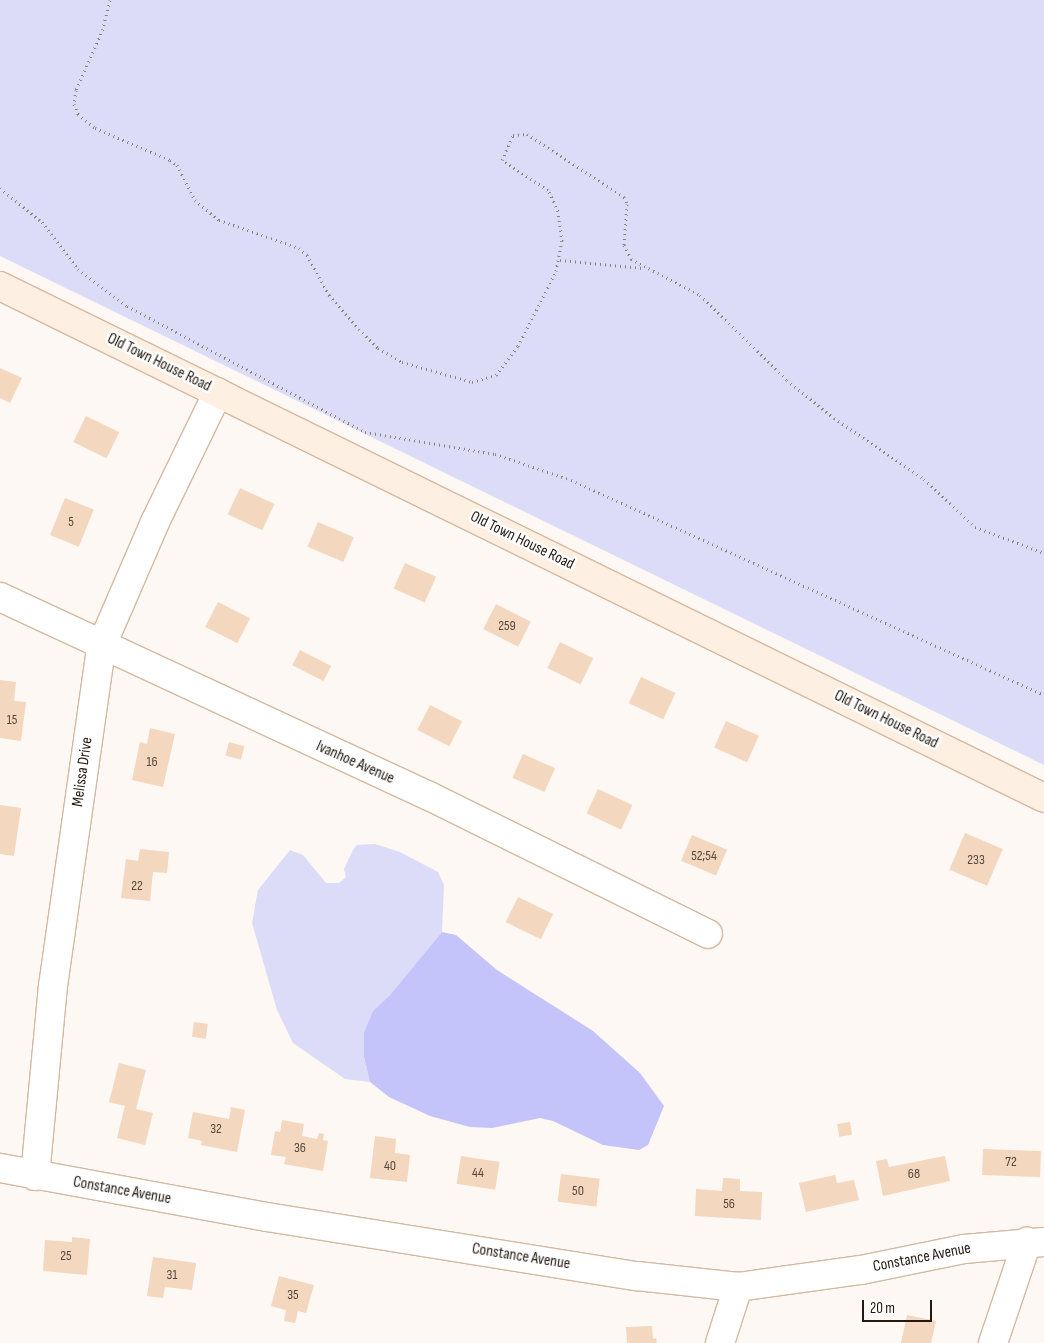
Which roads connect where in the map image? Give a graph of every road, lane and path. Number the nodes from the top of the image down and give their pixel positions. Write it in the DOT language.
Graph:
graph roads {
  1 [pos="110,0"];
  2 [pos="0,188"];
  3 [pos="560,260"];
  4 [pos="646,269"];
  5 [pos="0,286"];
  6 [pos="218,392"];
  7 [pos="1044,553"];
  8 [pos="0,597"];
  9 [pos="101,647"];
  10 [pos="1044,695"];
  11 [pos="1044,798"];
  12 [pos="708,934"];
  13 [pos="0,1168"];
  14 [pos="35,1176"];
  15 [pos="1036,1242"];
  16 [pos="738,1287"];
  17 [pos="720,1343"];
  18 [pos="993,1343"];
  1 -- 3 [label="path"];
  2 -- 10 [label="path"];
  3 -- 4 [label="path"];
  3 -- 4 [label="path"];
  4 -- 7 [label="path"];
  5 -- 6 [label="main road, Old Town House Road"];
  6 -- 9 [label="street, Melissa Drive"];
  6 -- 11 [label="main road, Old Town House Road"];
  8 -- 9 [label="street, Ivanhoe Avenue"];
  9 -- 12 [label="street, Ivanhoe Avenue"];
  9 -- 14 [label="street, Melissa Drive"];
  13 -- 14 [label="street, Constance Avenue"];
  14 -- 16 [label="street, Constance Avenue"];
  15 -- 16 [label="street, Constance Avenue"];
  15 -- 18 [label="street"];
  16 -- 17 [label="street"];
}
